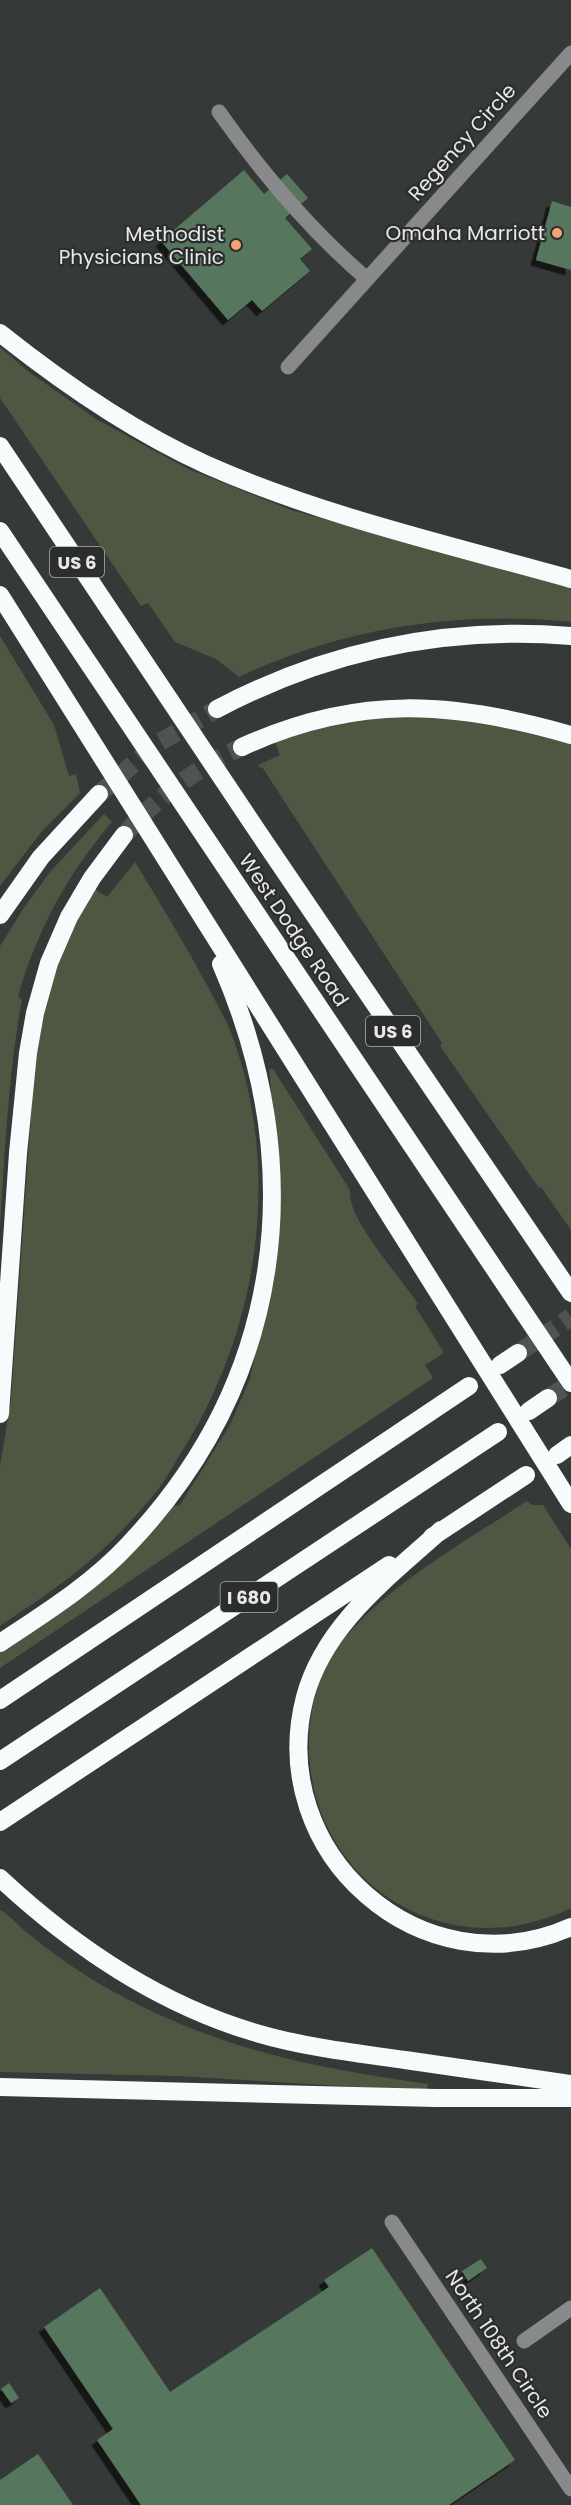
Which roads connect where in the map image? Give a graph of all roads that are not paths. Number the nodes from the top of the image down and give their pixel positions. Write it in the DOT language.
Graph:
graph roads {
  1 [pos="571,52"];
  2 [pos="219,112"];
  3 [pos="367,279"];
  4 [pos="0,333"];
  5 [pos="288,368"];
  6 [pos="0,446"];
  7 [pos="0,531"];
  8 [pos="571,579"];
  9 [pos="0,595"];
  10 [pos="571,636"];
  11 [pos="217,709"];
  12 [pos="571,735"];
  13 [pos="242,747"];
  14 [pos="99,794"];
  15 [pos="124,835"];
  16 [pos="184,890"];
  17 [pos="0,915"];
  18 [pos="571,1293"];
  19 [pos="518,1353"];
  20 [pos="500,1365"];
  21 [pos="571,1383"];
  22 [pos="469,1386"];
  23 [pos="548,1398"];
  24 [pos="529,1411"];
  25 [pos="0,1414"];
  26 [pos="498,1432"];
  27 [pos="526,1475"];
  28 [pos="571,1504"];
  29 [pos="441,1530"];
  30 [pos="0,1643"];
  31 [pos="0,1700"];
  32 [pos="0,1761"];
  33 [pos="0,1822"];
  34 [pos="0,1878"];
  35 [pos="571,1927"];
  36 [pos="571,2084"];
  37 [pos="0,2087"];
  38 [pos="571,2098"];
  39 [pos="392,2222"];
  40 [pos="571,2308"];
  41 [pos="524,2341"];
  42 [pos="571,2489"];
  1 -- 3 [label="street, Regency Circle"];
  2 -- 3 [label="street"];
  3 -- 5 [label="street, Regency Circle"];
  4 -- 8 [label="highway"];
  6 -- 18 [label="highway, West Dodge Road / US 6"];
  7 -- 21 [label="highway, West Dodge Road / US 6"];
  9 -- 16 [label="highway"];
  10 -- 11 [label="highway"];
  12 -- 13 [label="highway"];
  14 -- 17 [label="highway"];
  15 -- 25 [label="highway"];
  16 -- 28 [label="highway"];
  16 -- 30 [label="highway"];
  19 -- 20 [label="highway"];
  22 -- 31 [label="highway, I 680"];
  23 -- 24 [label="highway"];
  26 -- 32 [label="highway, I 680"];
  27 -- 29 [label="highway"];
  29 -- 33 [label="highway"];
  29 -- 35 [label="highway"];
  34 -- 36 [label="highway"];
  37 -- 38 [label="highway"];
  39 -- 42 [label="street, North 108th Circle"];
  40 -- 41 [label="street"];
}
